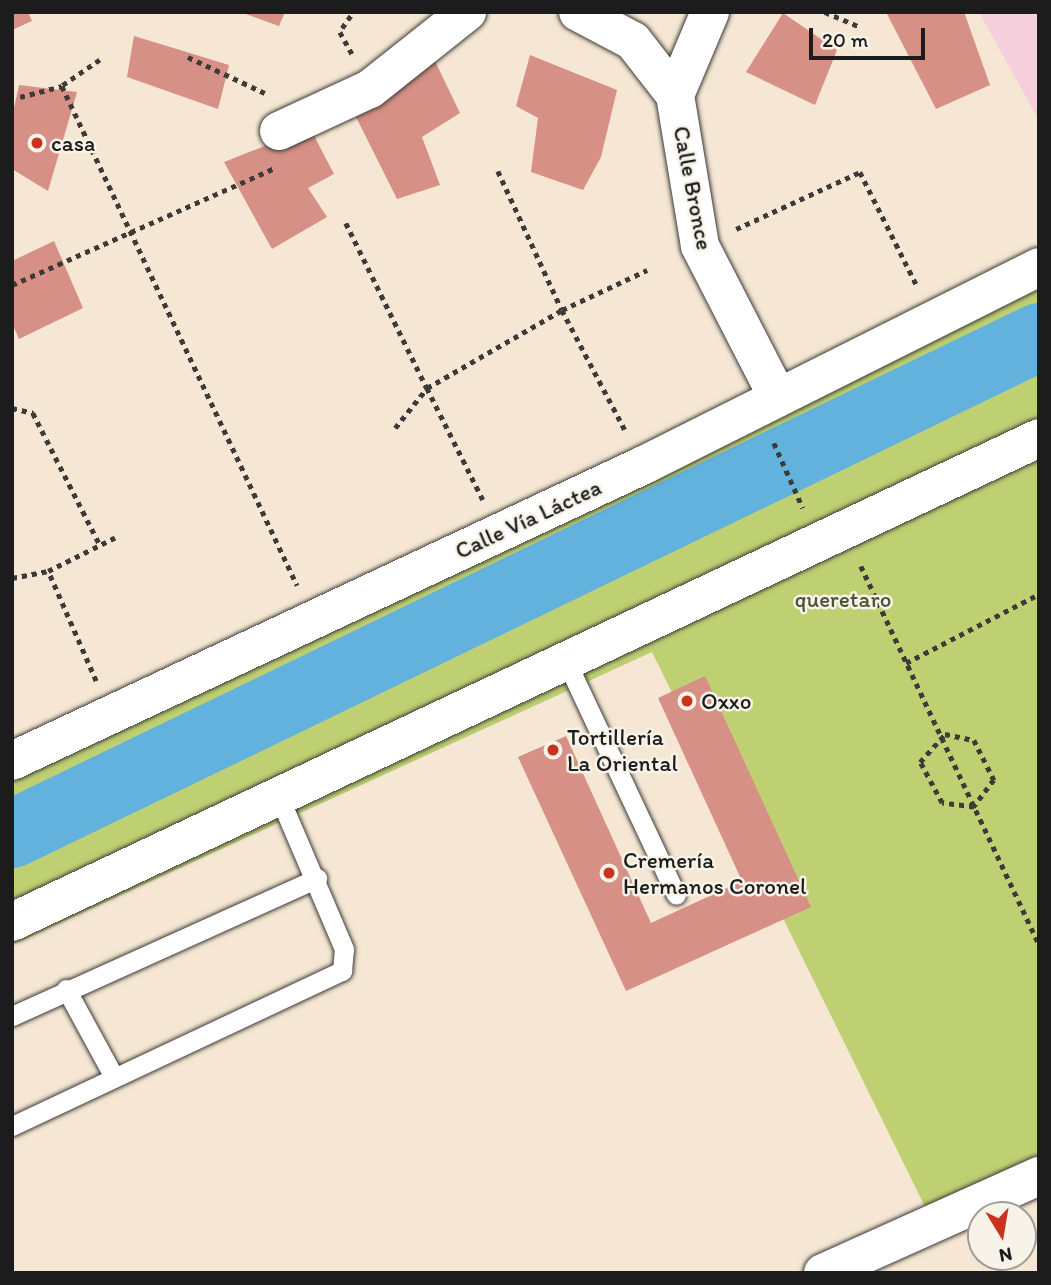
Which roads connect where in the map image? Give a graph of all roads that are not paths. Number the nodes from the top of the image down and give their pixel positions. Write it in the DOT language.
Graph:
graph roads {
  1 [pos="467,12"];
  2 [pos="578,12"];
  3 [pos="710,12"];
  4 [pos="675,95"];
  5 [pos="279,131"];
  6 [pos="1039,267"];
  7 [pos="777,396"];
  8 [pos="1039,438"];
  9 [pos="567,663"];
  10 [pos="12,761"];
  11 [pos="278,794"];
  12 [pos="317,878"];
  13 [pos="676,895"];
  14 [pos="12,922"];
  15 [pos="66,989"];
  16 [pos="12,1016"];
  17 [pos="114,1077"];
  18 [pos="12,1126"];
  19 [pos="1039,1176"];
  20 [pos="823,1273"];
  1 -- 5 [label="street"];
  2 -- 4 [label="street, Calle Bronce"];
  3 -- 4 [label="street"];
  4 -- 7 [label="street, Calle Bronce"];
  6 -- 7 [label="street, Calle Vía Láctea"];
  7 -- 10 [label="street, Calle Vía Láctea"];
  8 -- 9 [label="street"];
  9 -- 11 [label="street"];
  9 -- 13 [label="lane"];
  11 -- 12 [label="lane"];
  11 -- 14 [label="street"];
  12 -- 15 [label="lane"];
  12 -- 17 [label="lane"];
  15 -- 16 [label="lane"];
  15 -- 17 [label="lane"];
  17 -- 18 [label="lane"];
  19 -- 20 [label="street"];
}
